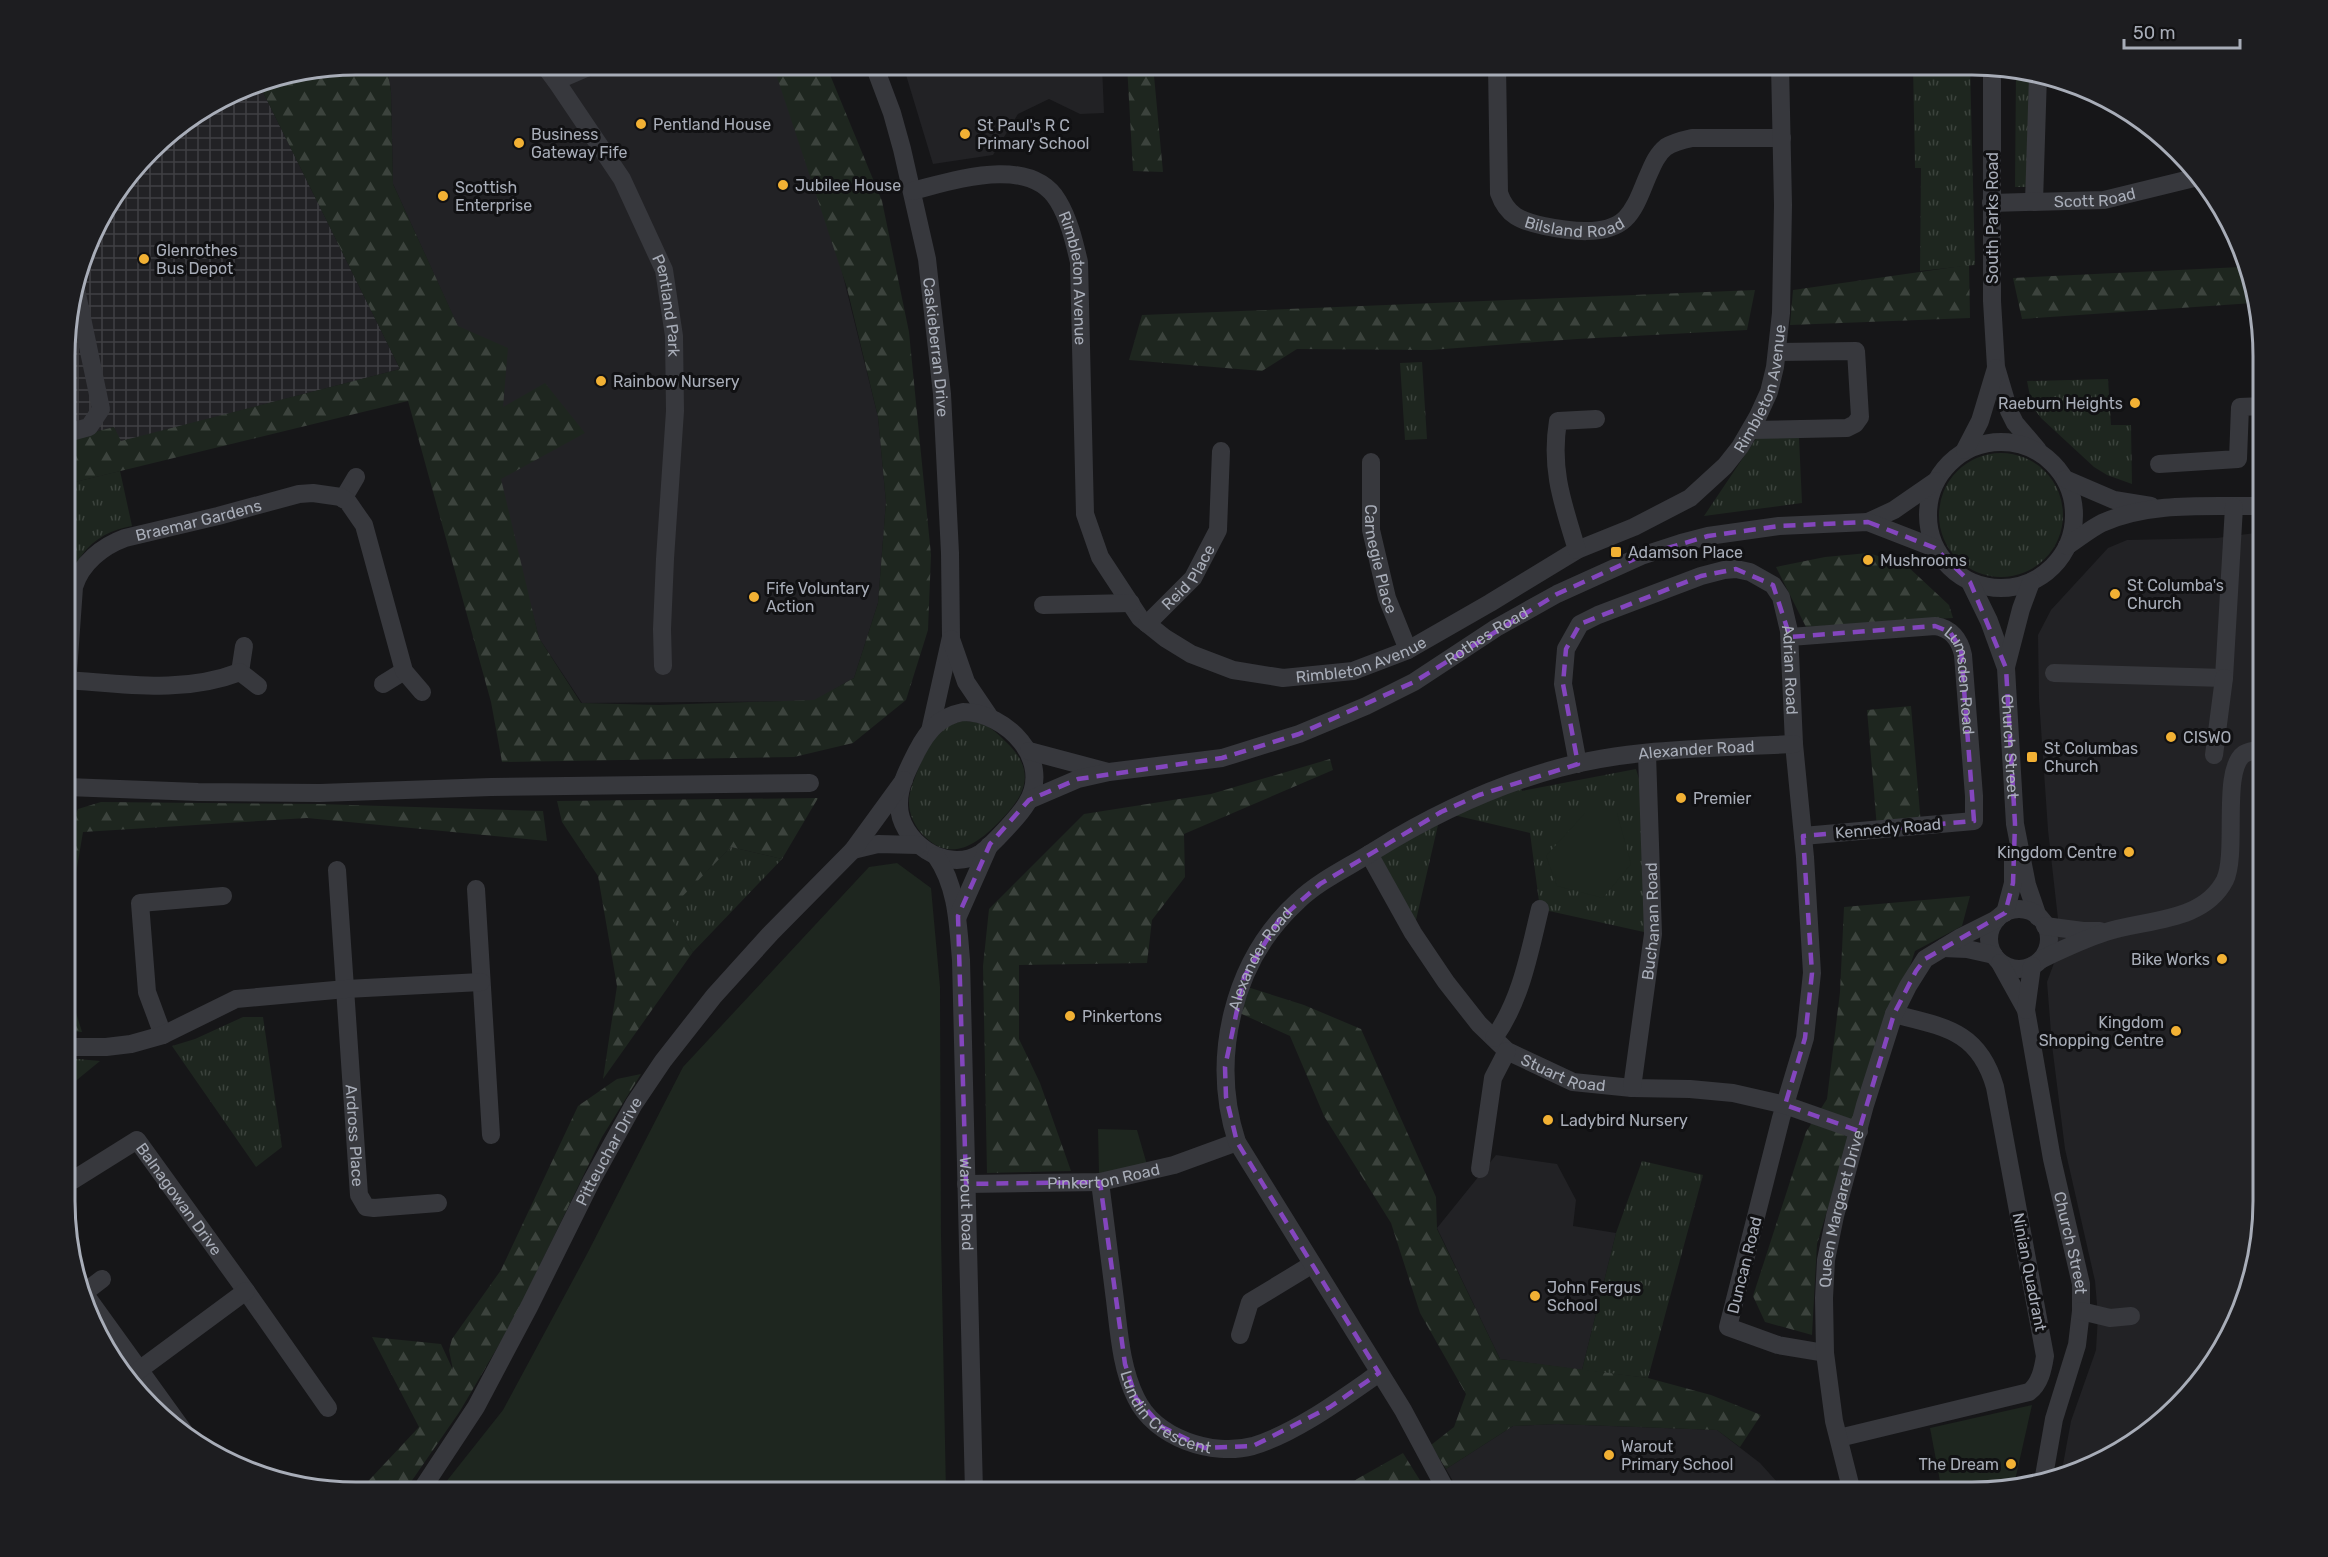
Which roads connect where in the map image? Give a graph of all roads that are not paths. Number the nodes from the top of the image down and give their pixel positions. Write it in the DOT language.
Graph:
graph roads {
  1 [pos="552,75"];
  2 [pos="569,75"];
  3 [pos="878,75"];
  4 [pos="1497,75"];
  5 [pos="1780,75"];
  6 [pos="1992,76"];
  7 [pos="556,81"];
  8 [pos="2038,83"];
  9 [pos="1782,138"];
  10 [pos="2190,179"];
  11 [pos="912,191"];
  12 [pos="1991,202"];
  13 [pos="2034,202"];
  14 [pos="79,305"];
  15 [pos="1777,352"];
  16 [pos="1996,368"];
  17 [pos="2253,406"];
  18 [pos="1596,419"];
  19 [pos="1751,430"];
  20 [pos="75,431"];
  21 [pos="1965,450"];
  22 [pos="1221,451"];
  23 [pos="2040,453"];
  24 [pos="1371,462"];
  25 [pos="2159,464"];
  26 [pos="356,477"];
  27 [pos="2065,479"];
  28 [pos="1936,481"];
  29 [pos="343,499"];
  30 [pos="2253,506"];
  31 [pos="2234,507"];
  32 [pos="2165,508"];
  33 [pos="1868,522"];
  34 [pos="2067,546"];
  35 [pos="1935,548"];
  36 [pos="1577,550"];
  37 [pos="75,579"];
  38 [pos="1970,582"];
  39 [pos="2031,582"];
  40 [pos="1131,603"];
  41 [pos="1043,605"];
  42 [pos="1147,624"];
  43 [pos="1790,637"];
  44 [pos="951,638"];
  45 [pos="244,646"];
  46 [pos="1408,650"];
  47 [pos="663,666"];
  48 [pos="2006,668"];
  49 [pos="404,671"];
  50 [pos="240,672"];
  51 [pos="2054,673"];
  52 [pos="2224,678"];
  53 [pos="75,681"];
  54 [pos="383,684"];
  55 [pos="258,686"];
  56 [pos="422,692"];
  57 [pos="989,716"];
  58 [pos="930,731"];
  59 [pos="1794,744"];
  60 [pos="1029,751"];
  61 [pos="2253,751"];
  62 [pos="1647,754"];
  63 [pos="2214,755"];
  64 [pos="1578,764"];
  65 [pos="1109,772"];
  66 [pos="904,780"];
  67 [pos="810,783"];
  68 [pos="75,787"];
  69 [pos="1029,800"];
  70 [pos="1974,821"];
  71 [pos="2015,824"];
  72 [pos="1803,836"];
  73 [pos="990,844"];
  74 [pos="918,845"];
  75 [pos="853,850"];
  76 [pos="1369,854"];
  77 [pos="936,856"];
  78 [pos="337,870"];
  79 [pos="476,889"];
  80 [pos="223,896"];
  81 [pos="1540,909"];
  82 [pos="958,916"];
  83 [pos="2001,916"];
  84 [pos="2042,921"];
  85 [pos="2107,931"];
  86 [pos="1943,948"];
  87 [pos="1997,959"];
  88 [pos="2037,962"];
  89 [pos="481,982"];
  90 [pos="346,989"];
  91 [pos="2026,1010"];
  92 [pos="1894,1014"];
  93 [pos="163,1035"];
  94 [pos="1501,1045"];
  95 [pos="75,1047"];
  96 [pos="1632,1088"];
  97 [pos="1785,1105"];
  98 [pos="1859,1131"];
  99 [pos="491,1135"];
  100 [pos="1237,1142"];
  101 [pos="1480,1169"];
  102 [pos="75,1179"];
  103 [pos="1100,1182"];
  104 [pos="966,1184"];
  105 [pos="438,1203"];
  106 [pos="1311,1264"];
  107 [pos="102,1279"];
  108 [pos="89,1289"];
  109 [pos="246,1291"];
  110 [pos="2081,1311"];
  111 [pos="2130,1316"];
  112 [pos="103,1322"];
  113 [pos="1240,1335"];
  114 [pos="1825,1353"];
  115 [pos="1379,1373"];
  116 [pos="135,1374"];
  117 [pos="328,1408"];
  118 [pos="1839,1438"];
  119 [pos="2045,1472"];
  120 [pos="427,1482"];
  121 [pos="974,1482"];
  122 [pos="1442,1482"];
  123 [pos="1850,1482"];
  1 -- 7 [label="street, Pentland Park"];
  2 -- 7 [label="street"];
  3 -- 11 [label="street, Caskieberran Drive"];
  4 -- 9 [label="street, Bilsland Road"];
  5 -- 9 [label="street, Rimbleton Avenue"];
  6 -- 12 [label="street, South Parks Road"];
  7 -- 47 [label="street, Pentland Park"];
  8 -- 13 [label="street"];
  9 -- 15 [label="street, Rimbleton Avenue"];
  10 -- 13 [label="street, Scott Road"];
  11 -- 40 [label="street, Rimbleton Avenue"];
  11 -- 44 [label="street, Caskieberran Drive"];
  12 -- 13 [label="street, Scott Road"];
  12 -- 16 [label="street, South Parks Road"];
  14 -- 20 [label="street"];
  15 -- 19 [label="street, Rimbleton Avenue"];
  15 -- 19 [label="street"];
  16 -- 21 [label="street, South Parks Road"];
  16 -- 23 [label="street, South Parks Road"];
  17 -- 25 [label="street"];
  18 -- 36 [label="street"];
  19 -- 36 [label="street, Rimbleton Avenue"];
  21 -- 23 [label="street"];
  21 -- 28 [label="street"];
  22 -- 42 [label="street, Reid Place"];
  23 -- 27 [label="street"];
  24 -- 46 [label="street, Carnegie Place"];
  26 -- 29 [label="street"];
  27 -- 32 [label="street"];
  27 -- 34 [label="street"];
  28 -- 33 [label="street, Rothes Road"];
  28 -- 35 [label="street"];
  29 -- 37 [label="street, Braemar Gardens"];
  29 -- 49 [label="street"];
  30 -- 31 [label="street"];
  31 -- 32 [label="street"];
  31 -- 52 [label="street"];
  32 -- 34 [label="street"];
  33 -- 35 [label="street, Rothes Road"];
  33 -- 65 [label="street, Rothes Road"];
  34 -- 39 [label="street"];
  35 -- 38 [label="street"];
  36 -- 46 [label="street, Rimbleton Avenue"];
  38 -- 39 [label="street"];
  38 -- 48 [label="street, Church Street"];
  39 -- 48 [label="street, Church Street"];
  40 -- 41 [label="street"];
  40 -- 42 [label="street, Rimbleton Avenue"];
  42 -- 46 [label="street, Rimbleton Avenue"];
  43 -- 59 [label="street, Adrian Road"];
  43 -- 64 [label="street, Adrian Road"];
  43 -- 70 [label="street, Lumsden Road"];
  44 -- 57 [label="street, Caskieberran Drive"];
  44 -- 58 [label="street, Caskieberran Drive"];
  45 -- 50 [label="street"];
  48 -- 71 [label="street, Church Street"];
  49 -- 54 [label="street"];
  49 -- 56 [label="street"];
  50 -- 53 [label="street"];
  50 -- 55 [label="street"];
  51 -- 52 [label="street"];
  52 -- 63 [label="street"];
  57 -- 58 [label="street"];
  57 -- 60 [label="street"];
  58 -- 66 [label="street"];
  59 -- 62 [label="street, Alexander Road"];
  59 -- 72 [label="street, Adrian Road"];
  60 -- 65 [label="street"];
  60 -- 69 [label="street"];
  61 -- 85 [label="street"];
  62 -- 64 [label="street, Alexander Road"];
  62 -- 96 [label="street, Buchanan Road"];
  64 -- 76 [label="street, Alexander Road"];
  65 -- 69 [label="street, Rothes Road"];
  66 -- 74 [label="street"];
  66 -- 75 [label="street, Pitteuchar Drive"];
  67 -- 68 [label="street"];
  69 -- 73 [label="street"];
  70 -- 72 [label="street, Kennedy Road"];
  71 -- 83 [label="street, Church Street"];
  71 -- 84 [label="street, Church Street"];
  72 -- 97 [label="street, Adrian Road"];
  73 -- 77 [label="street"];
  73 -- 82 [label="street"];
  74 -- 75 [label="street"];
  74 -- 77 [label="street"];
  75 -- 120 [label="street, Pitteuchar Drive"];
  76 -- 94 [label="street, Stuart Road"];
  76 -- 100 [label="street, Alexander Road"];
  77 -- 82 [label="street, Warout Road"];
  78 -- 90 [label="street, Ardross Place"];
  79 -- 89 [label="street"];
  80 -- 93 [label="street"];
  81 -- 94 [label="street"];
  82 -- 104 [label="street, Warout Road"];
  83 -- 84 [label="street"];
  83 -- 86 [label="street, Queen Margaret Drive"];
  83 -- 87 [label="street"];
  84 -- 85 [label="street"];
  84 -- 88 [label="street"];
  85 -- 88 [label="street"];
  86 -- 87 [label="street"];
  86 -- 92 [label="street, Queen Margaret Drive"];
  87 -- 88 [label="street"];
  87 -- 91 [label="street, Church Street"];
  88 -- 91 [label="street, Church Street"];
  89 -- 90 [label="street"];
  89 -- 99 [label="street"];
  90 -- 93 [label="street"];
  90 -- 105 [label="street, Ardross Place"];
  91 -- 110 [label="street, Church Street"];
  92 -- 98 [label="street, Queen Margaret Drive"];
  92 -- 118 [label="street, Ninian Quadrant"];
  93 -- 95 [label="street"];
  94 -- 96 [label="street, Stuart Road"];
  94 -- 101 [label="street"];
  96 -- 97 [label="street, Stuart Road"];
  97 -- 98 [label="street, Stuart Road"];
  97 -- 114 [label="street, Duncan Road"];
  98 -- 114 [label="street, Queen Margaret Drive"];
  100 -- 103 [label="street, Pinkerton Road"];
  100 -- 106 [label="street, Alexander Road"];
  102 -- 109 [label="street, Balnagowan Drive"];
  103 -- 104 [label="street, Pinkerton Road"];
  103 -- 115 [label="street, Lundin Crescent"];
  104 -- 121 [label="street, Warout Road"];
  106 -- 113 [label="street"];
  106 -- 115 [label="street, Alexander Road"];
  107 -- 108 [label="street"];
  109 -- 116 [label="street"];
  109 -- 117 [label="street, Balnagowan Drive"];
  110 -- 111 [label="street"];
  110 -- 119 [label="street, Church Street"];
  112 -- 116 [label="street"];
  114 -- 118 [label="street, Queen Margaret Drive"];
  115 -- 122 [label="street, Alexander Road"];
  118 -- 123 [label="street, Queen Margaret Drive"];
}
